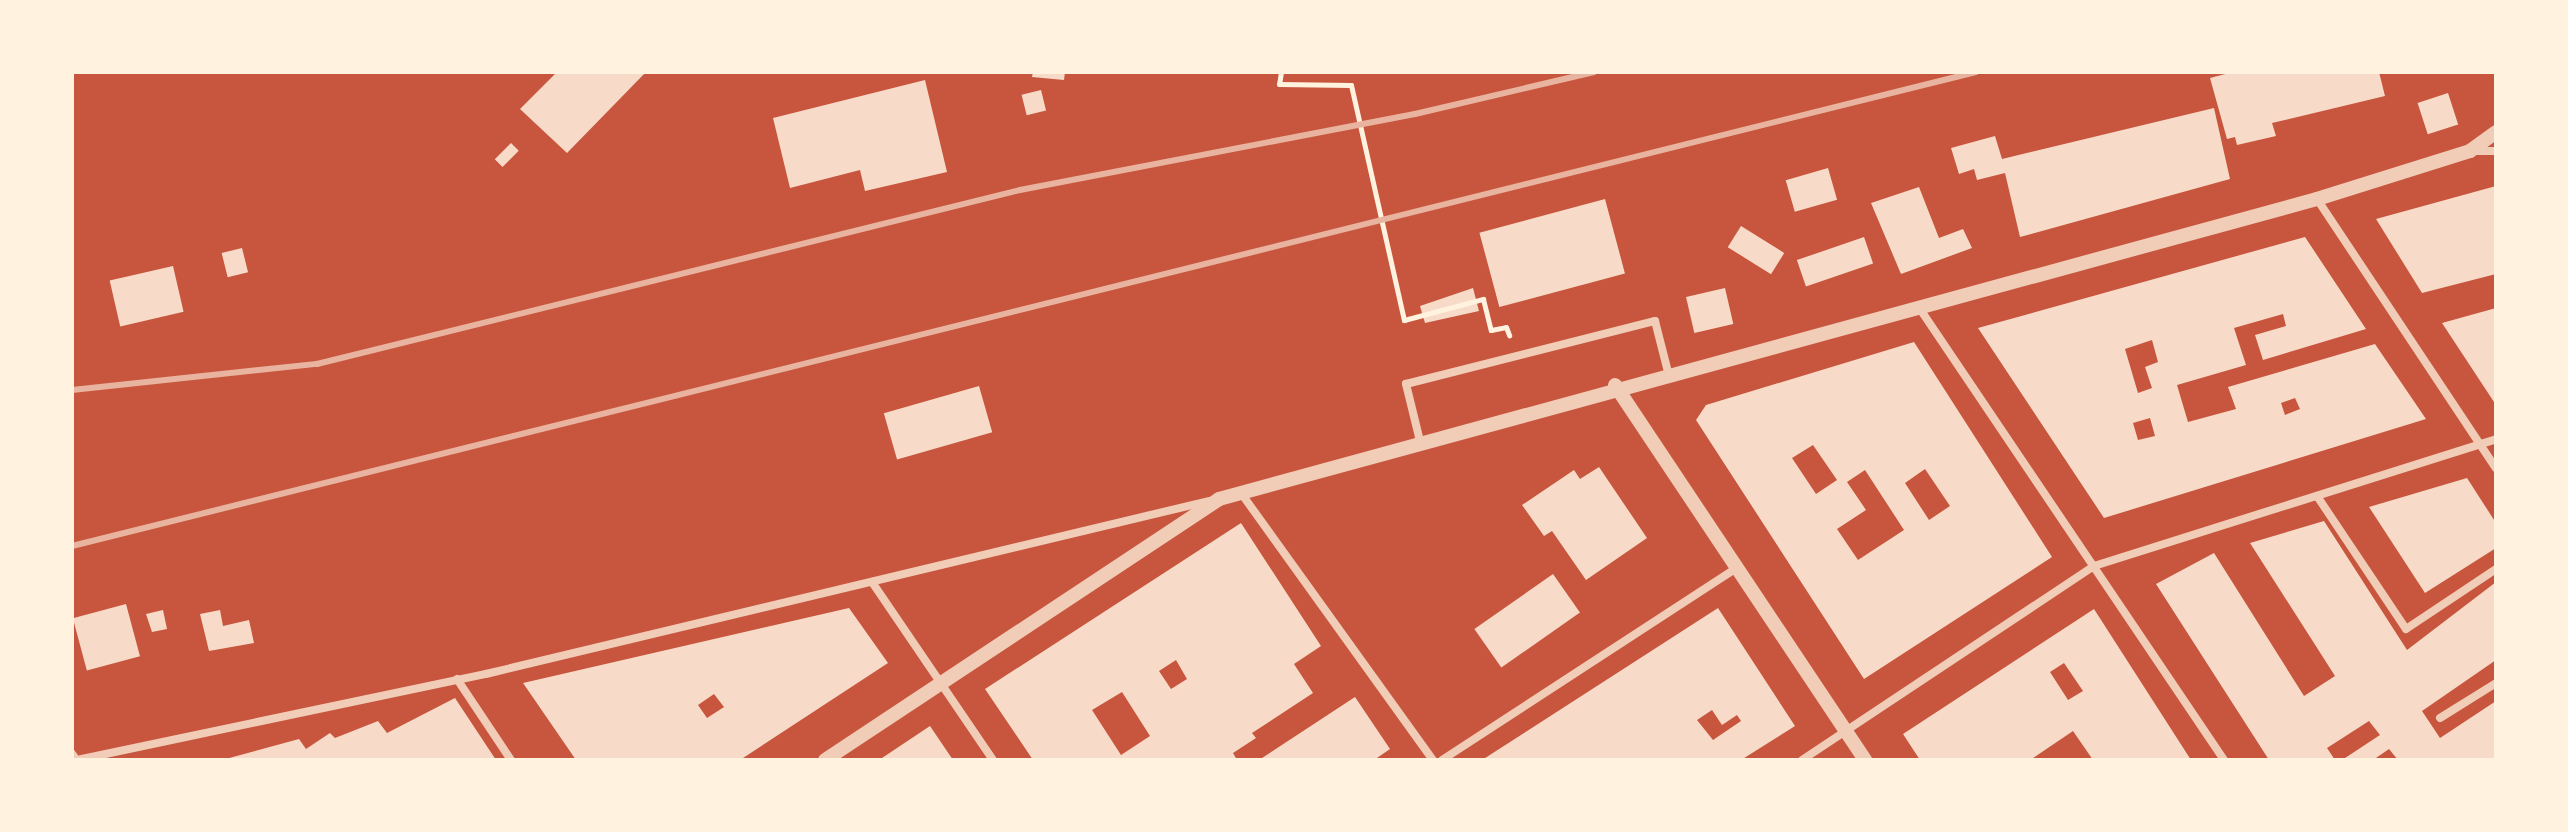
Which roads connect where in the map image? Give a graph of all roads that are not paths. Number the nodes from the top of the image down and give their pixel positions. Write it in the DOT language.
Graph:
graph roads {
  1 [pos="2496,132"];
  2 [pos="2470,151"];
  3 [pos="2496,151"];
  4 [pos="2317,199"];
  5 [pos="1918,305"];
  6 [pos="1668,372"];
  7 [pos="1615,385"];
  8 [pos="2496,439"];
  9 [pos="1420,441"];
  10 [pos="2480,444"];
  11 [pos="2496,468"];
  12 [pos="1241,493"];
  13 [pos="2317,496"];
  14 [pos="1219,499"];
  15 [pos="2094,566"];
  16 [pos="1735,569"];
  17 [pos="2496,569"];
  18 [pos="872,582"];
  19 [pos="457,679"];
  20 [pos="941,683"];
  21 [pos="2496,683"];
  22 [pos="2440,718"];
  23 [pos="1845,731"];
  24 [pos="75,756"];
  25 [pos="511,760"];
  26 [pos="825,760"];
  27 [pos="993,760"];
  28 [pos="1433,760"];
  29 [pos="1442,760"];
  30 [pos="1802,760"];
  31 [pos="1865,760"];
  32 [pos="2224,760"];
  1 -- 2 [label="street"];
  2 -- 3 [label="street"];
  2 -- 4 [label="street"];
  4 -- 5 [label="street"];
  4 -- 10 [label="street"];
  5 -- 6 [label="street"];
  5 -- 15 [label="street"];
  6 -- 7 [label="street"];
  6 -- 9 [label="street"];
  7 -- 9 [label="street"];
  7 -- 16 [label="street"];
  8 -- 10 [label="street"];
  9 -- 12 [label="street"];
  10 -- 11 [label="street"];
  10 -- 13 [label="street"];
  12 -- 14 [label="street"];
  12 -- 28 [label="street"];
  13 -- 15 [label="street"];
  13 -- 17 [label="street"];
  14 -- 18 [label="street"];
  14 -- 20 [label="street"];
  15 -- 23 [label="street"];
  15 -- 32 [label="street"];
  16 -- 23 [label="street"];
  16 -- 29 [label="street"];
  18 -- 19 [label="street"];
  18 -- 20 [label="street"];
  19 -- 24 [label="street"];
  19 -- 25 [label="street"];
  20 -- 26 [label="street"];
  20 -- 27 [label="street"];
  21 -- 22 [label="street"];
  23 -- 30 [label="street"];
  23 -- 31 [label="street"];
}
